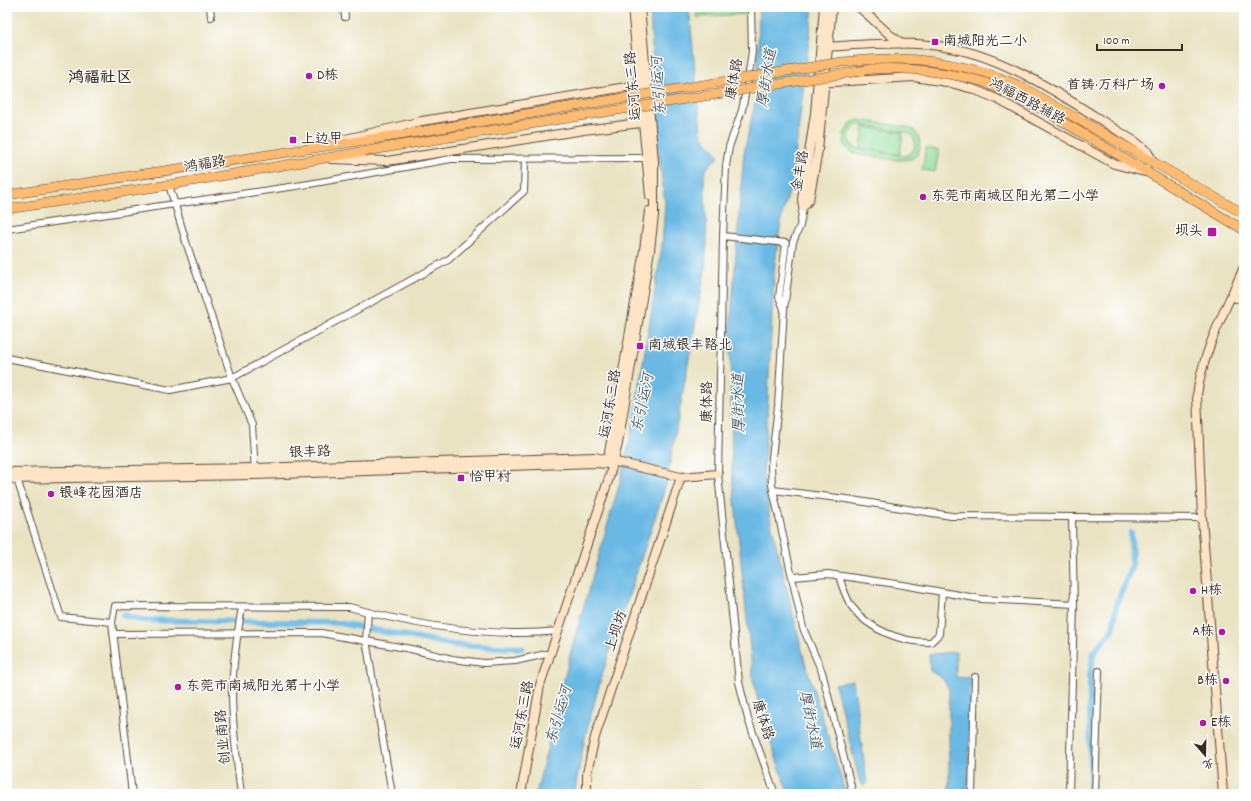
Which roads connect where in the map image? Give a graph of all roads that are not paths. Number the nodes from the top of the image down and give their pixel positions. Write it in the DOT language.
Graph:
graph roads {
  1 [pos="210,7"];
  2 [pos="344,7"];
  3 [pos="632,7"];
  4 [pos="640,7"];
  5 [pos="751,7"];
  6 [pos="824,7"];
  7 [pos="832,7"];
  8 [pos="859,7"];
  9 [pos="212,17"];
  10 [pos="345,17"];
  11 [pos="903,44"];
  12 [pos="825,47"];
  13 [pos="986,77"];
  14 [pos="822,82"];
  15 [pos="643,84"];
  16 [pos="647,122"];
  17 [pos="321,146"];
  18 [pos="324,158"];
  19 [pos="646,158"];
  20 [pos="525,160"];
  21 [pos="1155,164"];
  22 [pos="1147,173"];
  23 [pos="168,185"];
  24 [pos="7,195"];
  25 [pos="174,204"];
  26 [pos="1226,204"];
  27 [pos="803,207"];
  28 [pos="1244,207"];
  29 [pos="7,209"];
  30 [pos="1244,214"];
  31 [pos="7,229"];
  32 [pos="1244,230"];
  33 [pos="723,236"];
  34 [pos="1244,268"];
  35 [pos="1244,283"];
  36 [pos="784,310"];
  37 [pos="1206,356"];
  38 [pos="7,358"];
  39 [pos="232,378"];
  40 [pos="610,461"];
  41 [pos="7,472"];
  42 [pos="255,472"];
  43 [pos="718,474"];
  44 [pos="681,477"];
  45 [pos="7,479"];
  46 [pos="17,479"];
  47 [pos="773,490"];
  48 [pos="1202,518"];
  49 [pos="1072,519"];
  50 [pos="839,576"];
  51 [pos="793,577"];
  52 [pos="942,592"];
  53 [pos="1074,604"];
  54 [pos="242,610"];
  55 [pos="368,615"];
  56 [pos="112,622"];
  57 [pos="556,631"];
  58 [pos="113,634"];
  59 [pos="238,634"];
  60 [pos="366,640"];
  61 [pos="546,654"];
  62 [pos="1099,671"];
  63 [pos="974,677"];
  64 [pos="132,794"];
  65 [pos="241,794"];
  66 [pos="392,794"];
  67 [pos="516,794"];
  68 [pos="521,794"];
  69 [pos="587,794"];
  70 [pos="775,794"];
  71 [pos="853,794"];
  72 [pos="972,794"];
  73 [pos="1069,794"];
  74 [pos="1095,794"];
  75 [pos="1223,794"];
  1 -- 9 [label="street"];
  2 -- 10 [label="street"];
  3 -- 15 [label="street, 运河东三路"];
  4 -- 15 [label="street, 运河东三路"];
  5 -- 33 [label="street, 康体路"];
  6 -- 12 [label="street, 金丰路"];
  7 -- 12 [label="street, 金丰路"];
  8 -- 11 [label="street"];
  11 -- 12 [label="street, 鸿福西路辅路"];
  11 -- 21 [label="street, 鸿福西路辅路"];
  12 -- 14 [label="street, 金丰路"];
  13 -- 17 [label="main road, 鸿福路, bridge"];
  13 -- 18 [label="main road, 鸿福路, bridge"];
  13 -- 21 [label="main road"];
  13 -- 22 [label="main road"];
  14 -- 22 [label="street, 鸿福西路辅路"];
  14 -- 27 [label="street, 金丰路"];
  15 -- 16 [label="street, 运河东三路"];
  15 -- 17 [label="street"];
  16 -- 18 [label="street"];
  16 -- 19 [label="street, 运河东三路"];
  16 -- 40 [label="street, 运河东三路"];
  17 -- 24 [label="main road, 鸿福路"];
  18 -- 23 [label="main road, 鸿福路"];
  19 -- 20 [label="street"];
  19 -- 40 [label="street, 运河东三路"];
  20 -- 25 [label="street"];
  20 -- 39 [label="street"];
  21 -- 26 [label="main road"];
  22 -- 32 [label="main road"];
  23 -- 25 [label="street"];
  23 -- 29 [label="main road, 鸿福路"];
  25 -- 31 [label="street"];
  25 -- 39 [label="street"];
  26 -- 28 [label="main road"];
  26 -- 30 [label="main road"];
  27 -- 36 [label="street"];
  33 -- 36 [label="street"];
  33 -- 43 [label="street, 康体路"];
  34 -- 37 [label="street"];
  35 -- 37 [label="street"];
  36 -- 47 [label="street"];
  37 -- 48 [label="street"];
  38 -- 39 [label="street"];
  39 -- 42 [label="street"];
  40 -- 42 [label="street, 银丰路"];
  40 -- 44 [label="street, 银丰路"];
  40 -- 57 [label="street, 运河东三路"];
  41 -- 42 [label="street, 银丰路"];
  42 -- 46 [label="street, 银丰路"];
  43 -- 44 [label="street, 银丰路"];
  43 -- 70 [label="street, 康体路"];
  44 -- 69 [label="street, 上坝坊"];
  45 -- 46 [label="street, 银丰路"];
  46 -- 56 [label="street"];
  47 -- 49 [label="street"];
  47 -- 51 [label="street"];
  48 -- 49 [label="street"];
  48 -- 75 [label="street"];
  49 -- 53 [label="street"];
  50 -- 51 [label="street"];
  50 -- 52 [label="street"];
  50 -- 52 [label="street"];
  51 -- 71 [label="street"];
  52 -- 53 [label="street"];
  53 -- 73 [label="street"];
  54 -- 55 [label="street"];
  54 -- 56 [label="street"];
  54 -- 59 [label="street, 创业南路"];
  55 -- 57 [label="street"];
  55 -- 60 [label="street"];
  56 -- 58 [label="street"];
  57 -- 61 [label="street, 运河东三路"];
  57 -- 68 [label="street, 运河东三路"];
  58 -- 59 [label="street"];
  58 -- 64 [label="street"];
  59 -- 60 [label="street"];
  59 -- 65 [label="street, 创业南路"];
  60 -- 61 [label="street"];
  60 -- 66 [label="street"];
  61 -- 67 [label="street, 运河东三路"];
  62 -- 74 [label="street"];
  63 -- 72 [label="street"];
}
